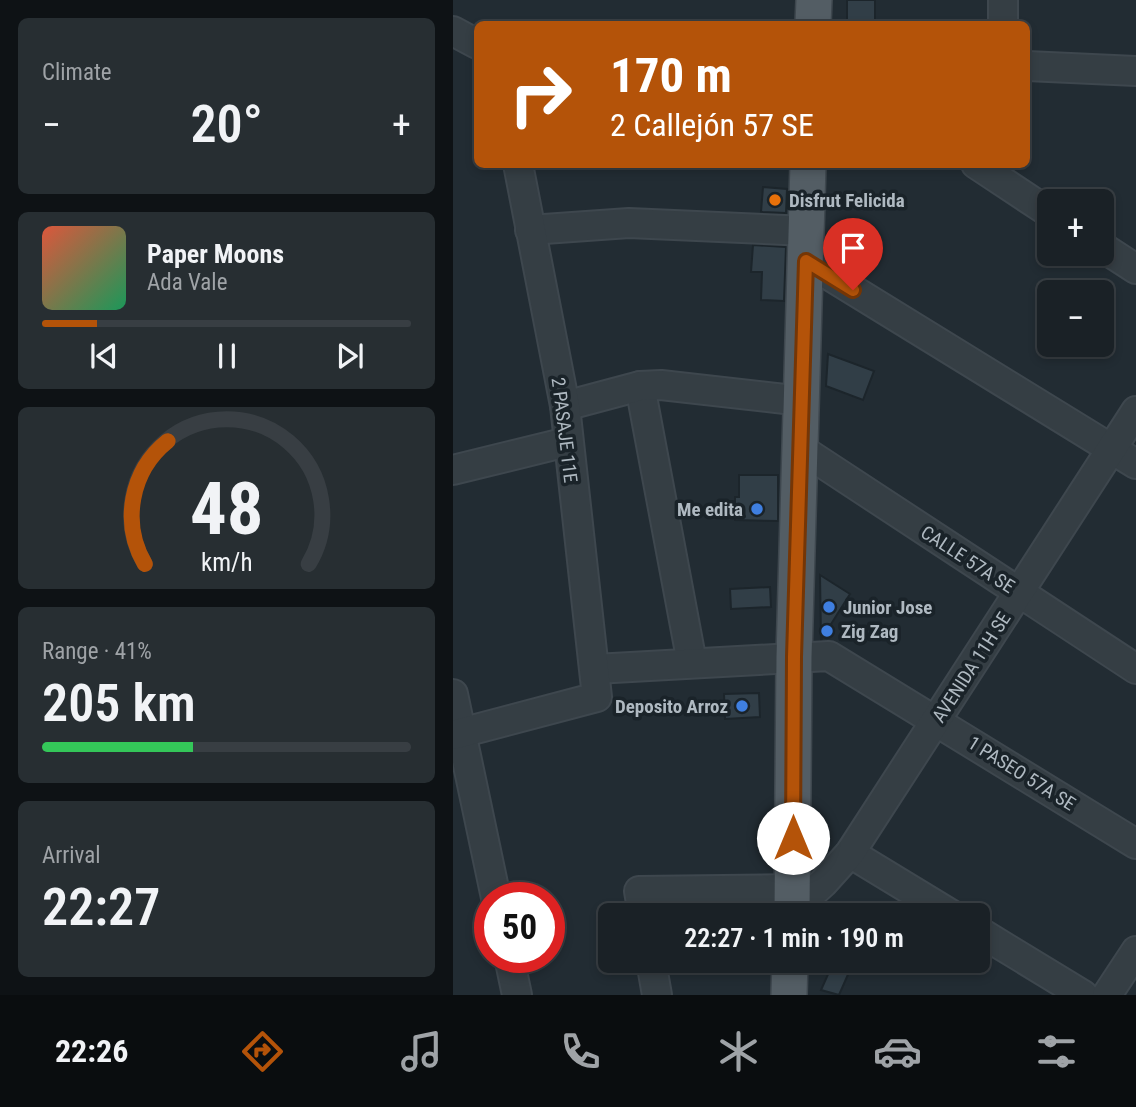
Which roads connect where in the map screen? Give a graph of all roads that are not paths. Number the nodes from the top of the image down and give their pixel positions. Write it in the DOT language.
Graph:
graph roads {
  1 [pos="814,0"];
  2 [pos="1003,0"];
  3 [pos="813,21"];
  4 [pos="1003,21"];
  5 [pos="453,31"];
  6 [pos="474,42"];
  7 [pos="1030,66"];
  8 [pos="1136,71"];
  9 [pos="519,168"];
  10 [pos="808,168"];
  11 [pos="982,168"];
  12 [pos="1037,204"];
  13 [pos="530,230"];
  14 [pos="806,246"];
  15 [pos="1114,255"];
  16 [pos="1136,269"];
  17 [pos="640,386"];
  18 [pos="802,401"];
  19 [pos="565,406"];
  20 [pos="1136,411"];
  21 [pos="567,442"];
  22 [pos="801,449"];
  23 [pos="1112,449"];
  24 [pos="1136,464"];
  25 [pos="453,470"];
  26 [pos="1019,592"];
  27 [pos="794,657"];
  28 [pos="692,663"];
  29 [pos="1136,669"];
  30 [pos="596,683"];
  31 [pos="453,694"];
  32 [pos="937,720"];
  33 [pos="457,735"];
  34 [pos="1136,844"];
  35 [pos="850,853"];
  36 [pos="492,882"];
  37 [pos="792,903"];
  38 [pos="795,903"];
  39 [pos="932,903"];
  40 [pos="990,938"];
  41 [pos="1136,951"];
  42 [pos="512,973"];
  43 [pos="653,973"];
  44 [pos="790,973"];
  45 [pos="517,995"];
  46 [pos="657,995"];
  47 [pos="789,995"];
  48 [pos="1083,995"];
  49 [pos="1107,995"];
  1 -- 3 [label="main road"];
  2 -- 4 [label="street"];
  5 -- 6 [label="street"];
  7 -- 8 [label="street"];
  9 -- 13 [label="street, 2 PASAJE 11E"];
  10 -- 14 [label="main road"];
  11 -- 12 [label="street"];
  13 -- 14 [label="street"];
  13 -- 19 [label="street, 2 PASAJE 11E"];
  14 -- 18 [label="main road"];
  14 -- 23 [label="street"];
  15 -- 16 [label="street"];
  17 -- 18 [label="street"];
  17 -- 19 [label="street"];
  17 -- 28 [label="street"];
  18 -- 22 [label="main road"];
  19 -- 21 [label="street, 2 PASAJE 11E"];
  20 -- 23 [label="street, AVENIDA 11H SE"];
  21 -- 25 [label="street"];
  21 -- 30 [label="street, 2 PASAJE 11E"];
  22 -- 26 [label="street, CALLE 57A SE"];
  22 -- 27 [label="main road"];
  23 -- 24 [label="street"];
  23 -- 26 [label="street, AVENIDA 11H SE"];
  26 -- 29 [label="street, CALLE 57A SE"];
  26 -- 32 [label="street, AVENIDA 11H SE"];
  27 -- 28 [label="street, 1 PASEO 57A SE"];
  27 -- 32 [label="street, 1 PASEO 57A SE"];
  27 -- 37 [label="main road"];
  28 -- 30 [label="street, 1 PASEO 57A SE"];
  30 -- 33 [label="street, 1 PASEO 57A SE"];
  31 -- 33 [label="street"];
  32 -- 34 [label="street, 1 PASEO 57A SE"];
  32 -- 35 [label="street, AVENIDA 11H SE"];
  33 -- 36 [label="street"];
  35 -- 38 [label="street, AVENIDA 11H SE"];
  35 -- 39 [label="street"];
  40 -- 48 [label="street"];
  41 -- 49 [label="street"];
  42 -- 45 [label="street"];
  43 -- 46 [label="street"];
  44 -- 47 [label="main road"];
}
